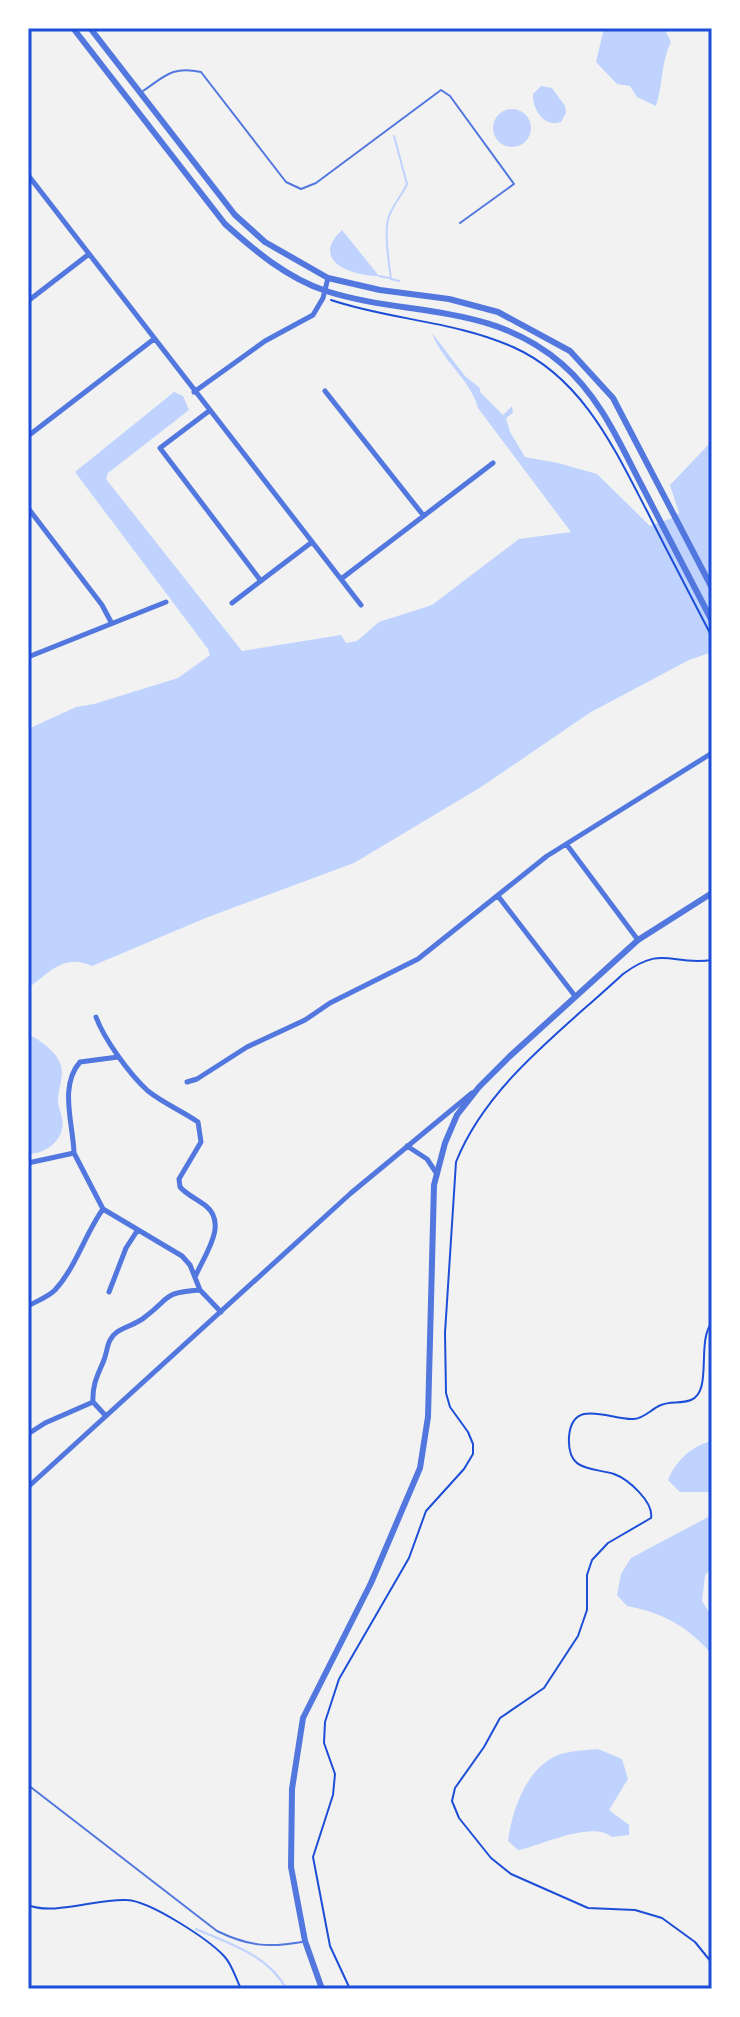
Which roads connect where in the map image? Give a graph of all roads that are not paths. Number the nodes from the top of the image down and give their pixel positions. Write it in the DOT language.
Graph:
graph roads {
  1 [pos="73,28"];
  2 [pos="90,28"];
  3 [pos="142,93"];
  4 [pos="28,175"];
  5 [pos="460,223"];
  6 [pos="89,254"];
  7 [pos="328,278"];
  8 [pos="324,294"];
  9 [pos="28,301"];
  10 [pos="154,339"];
  11 [pos="325,391"];
  12 [pos="194,392"];
  13 [pos="209,411"];
  14 [pos="28,436"];
  15 [pos="493,463"];
  16 [pos="28,508"];
  17 [pos="423,515"];
  18 [pos="312,542"];
  19 [pos="341,579"];
  20 [pos="261,581"];
  21 [pos="712,588"];
  22 [pos="166,602"];
  23 [pos="232,603"];
  24 [pos="361,605"];
  25 [pos="712,621"];
  26 [pos="111,622"];
  27 [pos="28,657"];
  28 [pos="712,753"];
  29 [pos="567,845"];
  30 [pos="712,893"];
  31 [pos="498,896"];
  32 [pos="638,940"];
  33 [pos="575,996"];
  34 [pos="96,1017"];
  35 [pos="119,1057"];
  36 [pos="187,1082"];
  37 [pos="479,1087"];
  38 [pos="407,1146"];
  39 [pos="74,1153"];
  40 [pos="29,1165"];
  41 [pos="437,1174"];
  42 [pos="103,1209"];
  43 [pos="137,1231"];
  44 [pos="196,1275"];
  45 [pos="200,1290"];
  46 [pos="109,1292"];
  47 [pos="28,1306"];
  48 [pos="221,1312"];
  49 [pos="93,1402"];
  50 [pos="105,1415"];
  51 [pos="28,1434"];
  52 [pos="28,1487"];
  53 [pos="28,1785"];
  54 [pos="305,1941"];
  55 [pos="322,1989"];
  1 -- 8 [label="street"];
  2 -- 3 [label="street"];
  3 -- 5 [label="lane"];
  3 -- 7 [label="street"];
  4 -- 6 [label="street"];
  6 -- 9 [label="street"];
  6 -- 10 [label="street"];
  7 -- 8 [label="street"];
  7 -- 21 [label="street"];
  8 -- 12 [label="street"];
  8 -- 25 [label="street"];
  10 -- 12 [label="street"];
  10 -- 14 [label="street"];
  11 -- 17 [label="street"];
  12 -- 13 [label="street"];
  13 -- 18 [label="street"];
  13 -- 20 [label="street"];
  15 -- 17 [label="street"];
  16 -- 26 [label="street"];
  17 -- 19 [label="street"];
  18 -- 19 [label="street"];
  18 -- 20 [label="street"];
  19 -- 24 [label="street"];
  20 -- 23 [label="street"];
  22 -- 26 [label="street"];
  26 -- 27 [label="street"];
  28 -- 29 [label="street"];
  29 -- 31 [label="street"];
  29 -- 32 [label="street"];
  30 -- 32 [label="street"];
  31 -- 33 [label="street"];
  31 -- 36 [label="street"];
  32 -- 33 [label="street"];
  33 -- 37 [label="street"];
  34 -- 35 [label="street"];
  35 -- 39 [label="street"];
  35 -- 44 [label="street"];
  37 -- 38 [label="street"];
  37 -- 41 [label="street"];
  38 -- 41 [label="street"];
  38 -- 48 [label="street"];
  39 -- 40 [label="street"];
  39 -- 42 [label="street"];
  41 -- 54 [label="street"];
  42 -- 43 [label="street"];
  42 -- 47 [label="street"];
  43 -- 44 [label="street"];
  43 -- 46 [label="street"];
  44 -- 45 [label="street"];
  45 -- 48 [label="street"];
  45 -- 49 [label="street"];
  48 -- 50 [label="street"];
  49 -- 50 [label="street"];
  49 -- 51 [label="street"];
  50 -- 52 [label="street"];
  53 -- 54 [label="lane"];
  54 -- 55 [label="street"];
}
